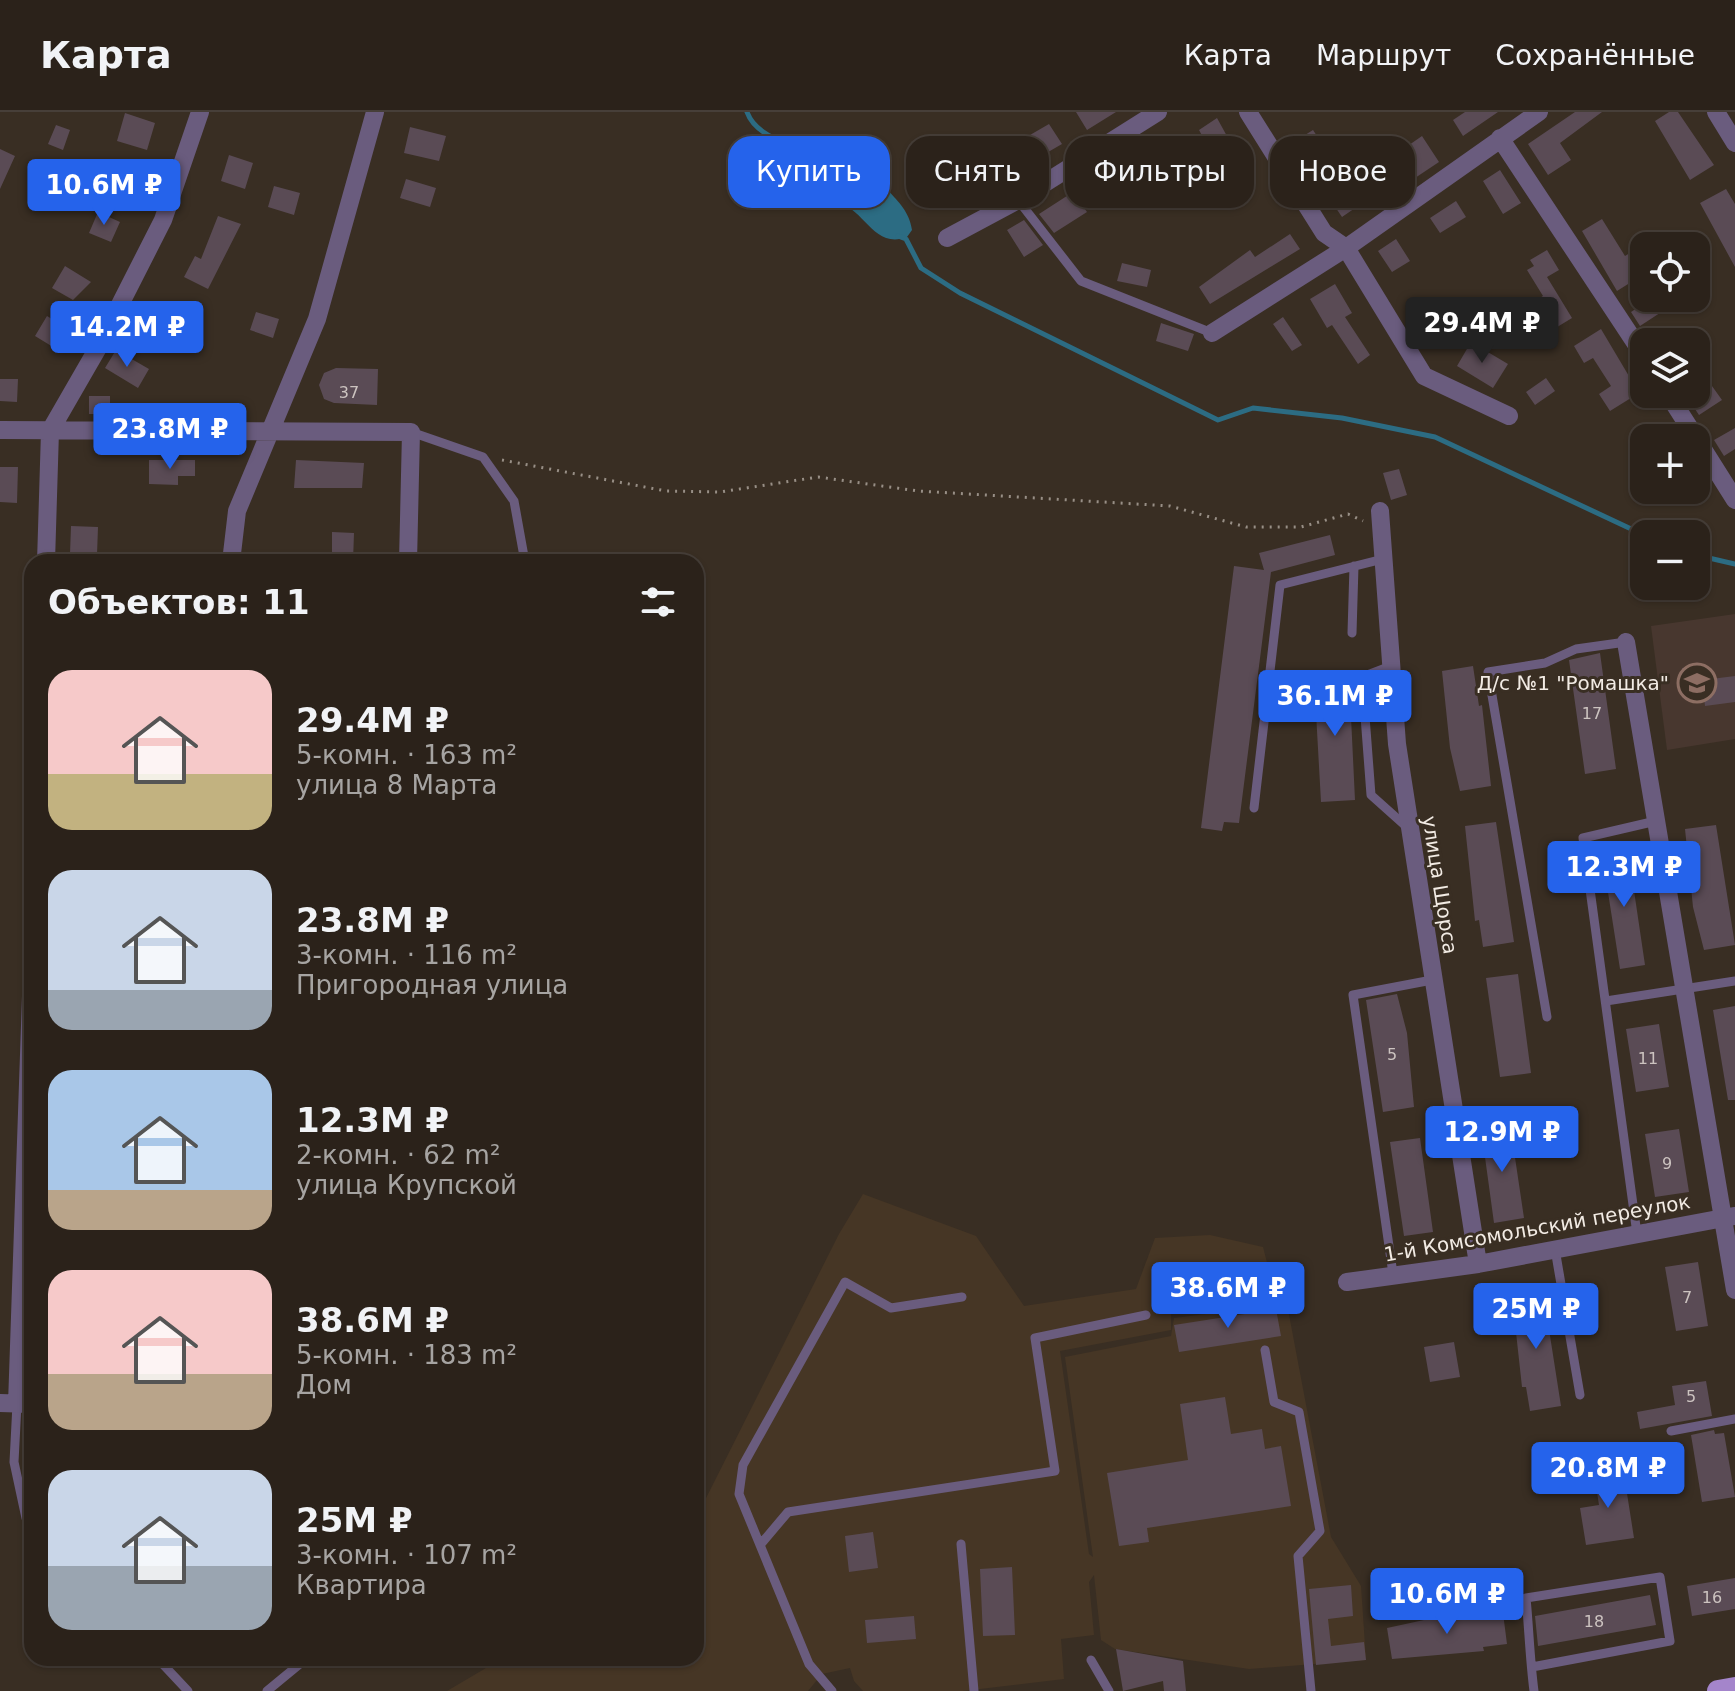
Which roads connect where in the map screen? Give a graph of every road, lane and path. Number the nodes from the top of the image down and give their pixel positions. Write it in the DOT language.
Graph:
graph roads {
  1 [pos="200,112"];
  2 [pos="375,112"];
  3 [pos="1158,112"];
  4 [pos="1248,112"];
  5 [pos="1539,112"];
  6 [pos="1716,112"];
  7 [pos="1500,138"];
  8 [pos="1735,143"];
  9 [pos="1049,181"];
  10 [pos="1003,208"];
  11 [pos="1024,208"];
  12 [pos="947,238"];
  13 [pos="1346,248"];
  14 [pos="1212,333"];
  15 [pos="1630,335"];
  16 [pos="1509,416"];
  17 [pos="0,430"];
  18 [pos="50,431"];
  19 [pos="411,432"];
  20 [pos="268,433"];
  21 [pos="483,457"];
  22 [pos="1710,460"];
  23 [pos="1735,500"];
  24 [pos="1380,520"];
  25 [pos="46,554"];
  26 [pos="232,554"];
  27 [pos="408,554"];
  28 [pos="524,554"];
  29 [pos="1383,559"];
  30 [pos="1354,566"];
  31 [pos="1352,633"];
  32 [pos="1626,642"];
  33 [pos="1391,666"];
  34 [pos="1254,808"];
  35 [pos="1656,821"];
  36 [pos="1409,829"];
  37 [pos="1432,980"];
  38 [pos="1735,981"];
  39 [pos="1684,988"];
  40 [pos="1606,1001"];
  41 [pos="1547,1017"];
  42 [pos="24,1185"];
  43 [pos="1730,1217"];
  44 [pos="1637,1234"];
  45 [pos="1555,1249"];
  46 [pos="1478,1264"];
  47 [pos="1393,1274"];
  48 [pos="1347,1282"];
  49 [pos="1735,1290"];
  50 [pos="962,1297"];
  51 [pos="1146,1315"];
  52 [pos="1265,1350"];
  53 [pos="1580,1395"];
  54 [pos="16,1403"];
  55 [pos="1735,1419"];
  56 [pos="1671,1431"];
  57 [pos="24,1509"];
  58 [pos="961,1544"];
  59 [pos="760,1545"];
  60 [pos="1091,1660"];
  61 [pos="165,1666"];
  62 [pos="297,1666"];
  63 [pos="1532,1667"];
  64 [pos="1735,1688"];
  65 [pos="188,1691"];
  66 [pos="267,1691"];
  67 [pos="832,1691"];
  68 [pos="974,1691"];
  69 [pos="1109,1691"];
  70 [pos="1311,1691"];
  71 [pos="1534,1691"];
  72 [pos="1718,1691"];
  1 -- 18 [label="street"];
  2 -- 20 [label="street"];
  3 -- 9 [label="street"];
  4 -- 13 [label="street"];
  5 -- 7 [label="street"];
  6 -- 8 [label="street"];
  7 -- 13 [label="street"];
  7 -- 15 [label="street"];
  10 -- 12 [label="street"];
  11 -- 14 [label="lane"];
  13 -- 14 [label="street"];
  13 -- 16 [label="street"];
  17 -- 18 [label="street"];
  18 -- 20 [label="street"];
  18 -- 25 [label="street"];
  19 -- 20 [label="street"];
  19 -- 21 [label="lane"];
  19 -- 27 [label="street"];
  20 -- 26 [label="street"];
  21 -- 24 [label="path"];
  21 -- 28 [label="lane"];
  22 -- 23 [label="street"];
  24 -- 29 [label="street, улица Щорса"];
  29 -- 30 [label="lane"];
  29 -- 33 [label="street, улица Щорса"];
  30 -- 31 [label="lane"];
  30 -- 34 [label="lane"];
  32 -- 35 [label="street"];
  32 -- 41 [label="lane"];
  33 -- 36 [label="street, улица Щорса"];
  33 -- 36 [label="lane"];
  35 -- 39 [label="street"];
  35 -- 40 [label="lane"];
  36 -- 37 [label="street, улица Щорса"];
  37 -- 46 [label="street, улица Щорса"];
  37 -- 47 [label="lane"];
  38 -- 39 [label="lane"];
  39 -- 40 [label="lane"];
  39 -- 43 [label="street"];
  40 -- 44 [label="lane"];
  42 -- 54 [label="street"];
  43 -- 44 [label="street, 1-й Комсомольский переулок"];
  43 -- 49 [label="street"];
  44 -- 45 [label="street, 1-й Комсомольский переулок"];
  45 -- 46 [label="street, 1-й Комсомольский переулок"];
  45 -- 53 [label="lane"];
  46 -- 47 [label="street, 1-й Комсомольский переулок"];
  47 -- 48 [label="street, 1-й Комсомольский переулок"];
  50 -- 59 [label="lane"];
  51 -- 59 [label="lane"];
  52 -- 70 [label="lane"];
  54 -- 57 [label="lane"];
  55 -- 56 [label="lane"];
  58 -- 68 [label="lane"];
  59 -- 67 [label="lane"];
  60 -- 69 [label="lane"];
  61 -- 65 [label="lane"];
  62 -- 66 [label="lane"];
  63 -- 63 [label="lane"];
  63 -- 71 [label="lane"];
  64 -- 72 [label="main road"];
}
